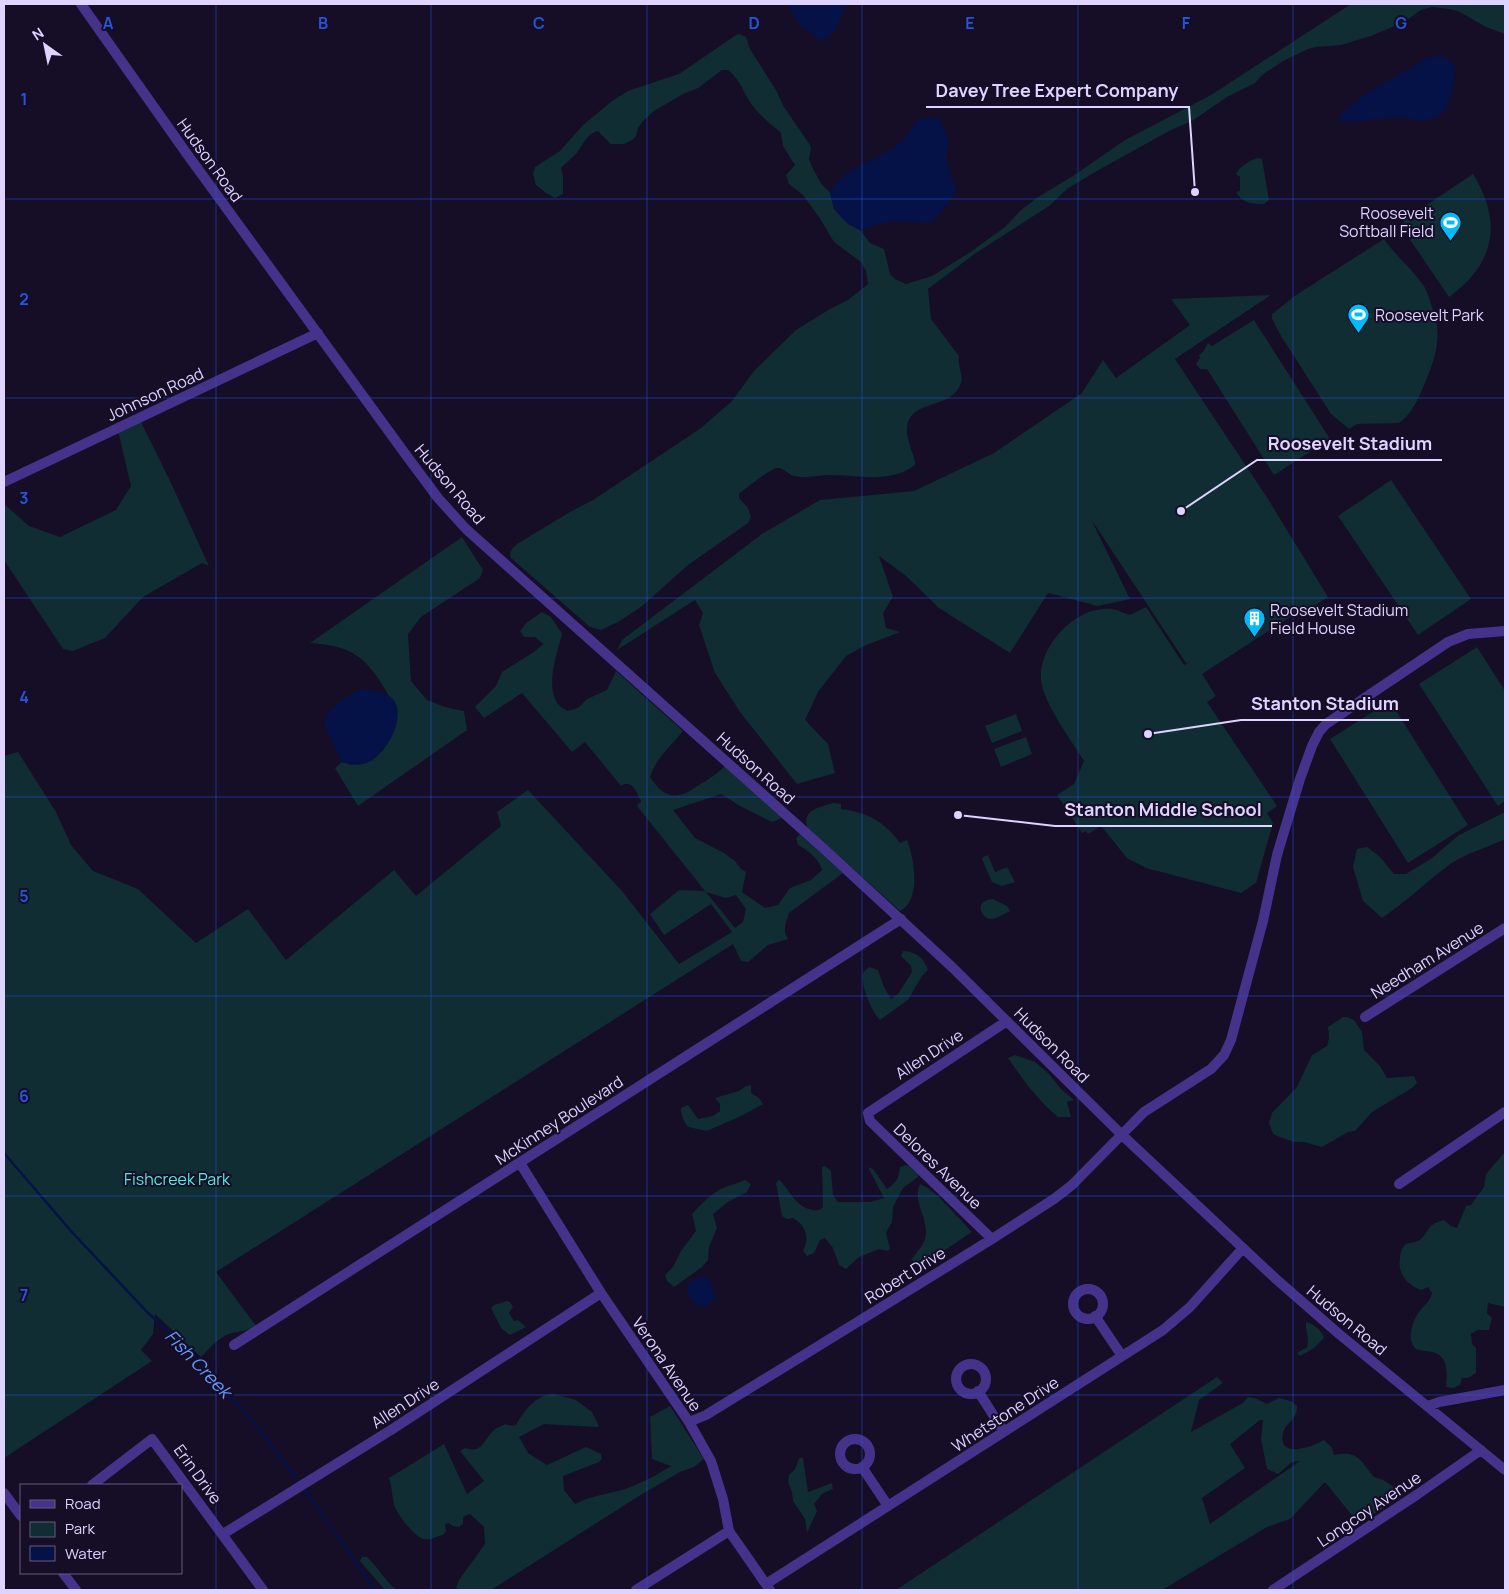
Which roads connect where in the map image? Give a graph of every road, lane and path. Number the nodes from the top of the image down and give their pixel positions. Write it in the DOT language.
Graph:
graph roads {
  1 [pos="81,4"];
  2 [pos="318,333"];
  3 [pos="4,482"];
  4 [pos="1505,631"];
  5 [pos="900,919"];
  6 [pos="1505,928"];
  7 [pos="1365,1017"];
  8 [pos="1007,1021"];
  9 [pos="1505,1112"];
  10 [pos="868,1113"];
  11 [pos="1122,1135"];
  12 [pos="520,1163"];
  13 [pos="1399,1184"];
  14 [pos="992,1239"];
  15 [pos="1243,1248"];
  16 [pos="601,1293"];
  17 [pos="1095,1316"];
  18 [pos="234,1345"];
  19 [pos="1122,1356"];
  20 [pos="1505,1390"];
  21 [pos="978,1391"];
  22 [pos="1428,1406"];
  23 [pos="689,1422"];
  24 [pos="1004,1432"];
  25 [pos="1481,1450"];
  26 [pos="862,1467"];
  27 [pos="1505,1470"];
  28 [pos="93,1484"];
  29 [pos="4,1493"];
  30 [pos="888,1506"];
  31 [pos="20,1515"];
  32 [pos="730,1531"];
  33 [pos="223,1534"];
  34 [pos="64,1574"];
  35 [pos="768,1587"];
  36 [pos="76,1590"];
  37 [pos="263,1590"];
  38 [pos="636,1590"];
  39 [pos="1273,1590"];
  1 -- 2 [label="street, Hudson Road"];
  2 -- 3 [label="street, Johnson Road"];
  2 -- 5 [label="street, Hudson Road"];
  4 -- 11 [label="street, Robert Drive"];
  5 -- 8 [label="street, Hudson Road"];
  5 -- 12 [label="street, McKinney Boulevard"];
  6 -- 7 [label="street, Needham Avenue"];
  8 -- 10 [label="street, Allen Drive"];
  8 -- 11 [label="street, Hudson Road"];
  9 -- 13 [label="street"];
  10 -- 14 [label="street, Delores Avenue"];
  11 -- 14 [label="street, Robert Drive"];
  11 -- 15 [label="street, Hudson Road"];
  12 -- 16 [label="street, Verona Avenue"];
  12 -- 18 [label="street, McKinney Boulevard"];
  14 -- 23 [label="street, Robert Drive"];
  15 -- 19 [label="street, Whetstone Drive"];
  15 -- 22 [label="street, Hudson Road"];
  16 -- 23 [label="street, Verona Avenue"];
  16 -- 33 [label="street, Allen Drive"];
  17 -- 19 [label="street"];
  19 -- 24 [label="street, Whetstone Drive"];
  20 -- 22 [label="street"];
  21 -- 24 [label="street"];
  22 -- 25 [label="street, Hudson Road"];
  23 -- 32 [label="street, Verona Avenue"];
  24 -- 30 [label="street, Whetstone Drive"];
  25 -- 27 [label="street, Hudson Road"];
  25 -- 39 [label="street, Longcoy Avenue"];
  26 -- 30 [label="street"];
  28 -- 33 [label="street, Erin Drive"];
  29 -- 31 [label="street"];
  30 -- 35 [label="street, Whetstone Drive"];
  32 -- 35 [label="street, Verona Avenue"];
  32 -- 38 [label="street"];
  33 -- 37 [label="street, Erin Drive"];
  34 -- 36 [label="street"];
}
